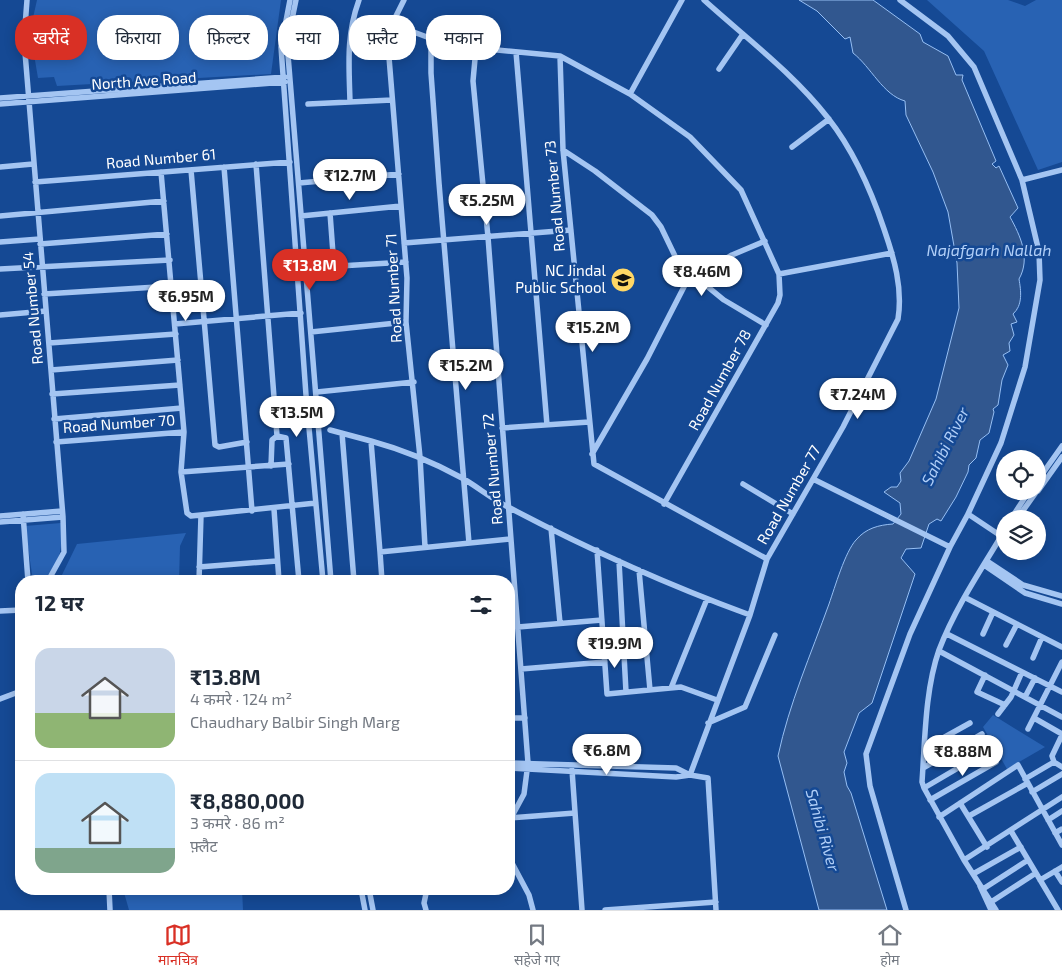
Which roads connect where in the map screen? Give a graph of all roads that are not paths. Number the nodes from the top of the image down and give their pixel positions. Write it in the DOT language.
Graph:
graph roads {
  1 [pos="27,0"];
  2 [pos="290,0"];
  3 [pos="296,0"];
  4 [pos="359,0"];
  5 [pos="404,0"];
  6 [pos="682,0"];
  7 [pos="704,0"];
  8 [pos="900,0"];
  9 [pos="396,15"];
  10 [pos="743,34"];
  11 [pos="501,50"];
  12 [pos="516,52"];
  13 [pos="560,56"];
  14 [pos="389,60"];
  15 [pos="431,60"];
  16 [pos="475,60"];
  17 [pos="718,69"];
  18 [pos="286,80"];
  19 [pos="630,94"];
  20 [pos="0,98"];
  21 [pos="29,99"];
  22 [pos="392,100"];
  23 [pos="350,102"];
  24 [pos="0,104"];
  25 [pos="308,104"];
  26 [pos="289,111"];
  27 [pos="829,119"];
  28 [pos="792,147"];
  29 [pos="563,150"];
  30 [pos="290,162"];
  31 [pos="33,164"];
  32 [pos="256,164"];
  33 [pos="0,167"];
  34 [pos="224,167"];
  35 [pos="191,170"];
  36 [pos="1062,170"];
  37 [pos="161,172"];
  38 [pos="399,174"];
  39 [pos="1022,180"];
  40 [pos="34,182"];
  41 [pos="298,182"];
  42 [pos="164,201"];
  43 [pos="401,206"];
  44 [pos="38,212"];
  45 [pos="330,213"];
  46 [pos="0,216"];
  47 [pos="301,216"];
  48 [pos="571,230"];
  49 [pos="532,233"];
  50 [pos="167,234"];
  51 [pos="488,236"];
  52 [pos="445,240"];
  53 [pos="765,241"];
  54 [pos="0,242"];
  55 [pos="40,242"];
  56 [pos="404,243"];
  57 [pos="892,252"];
  58 [pos="170,260"];
  59 [pos="406,262"];
  60 [pos="42,266"];
  61 [pos="334,267"];
  62 [pos="306,268"];
  63 [pos="0,269"];
  64 [pos="780,274"];
  65 [pos="696,277"];
  66 [pos="686,281"];
  67 [pos="173,286"];
  68 [pos="44,294"];
  69 [pos="46,311"];
  70 [pos="301,313"];
  71 [pos="0,315"];
  72 [pos="269,317"];
  73 [pos="237,320"];
  74 [pos="204,322"];
  75 [pos="406,322"];
  76 [pos="176,324"];
  77 [pos="766,325"];
  78 [pos="311,332"];
  79 [pos="176,334"];
  80 [pos="49,343"];
  81 [pos="178,360"];
  82 [pos="51,370"];
  83 [pos="414,382"];
  84 [pos="180,385"];
  85 [pos="317,392"];
  86 [pos="52,394"];
  87 [pos="182,408"];
  88 [pos="54,418"];
  89 [pos="589,422"];
  90 [pos="547,425"];
  91 [pos="502,428"];
  92 [pos="330,430"];
  93 [pos="184,432"];
  94 [pos="342,433"];
  95 [pos="277,436"];
  96 [pos="371,441"];
  97 [pos="56,442"];
  98 [pos="247,442"];
  99 [pos="1062,446"];
  100 [pos="592,454"];
  101 [pos="420,457"];
  102 [pos="1062,457"];
  103 [pos="289,464"];
  104 [pos="271,466"];
  105 [pos="249,468"];
  106 [pos="1046,469"];
  107 [pos="181,472"];
  108 [pos="462,478"];
  109 [pos="813,479"];
  110 [pos="1046,479"];
  111 [pos="744,484"];
  112 [pos="316,503"];
  113 [pos="664,504"];
  114 [pos="293,506"];
  115 [pos="509,508"];
  116 [pos="274,509"];
  117 [pos="252,511"];
  118 [pos="62,514"];
  119 [pos="793,514"];
  120 [pos="968,514"];
  121 [pos="201,515"];
  122 [pos="0,516"];
  123 [pos="23,517"];
  124 [pos="0,522"];
  125 [pos="551,528"];
  126 [pos="996,533"];
  127 [pos="511,539"];
  128 [pos="469,543"];
  129 [pos="996,545"];
  130 [pos="425,547"];
  131 [pos="950,547"];
  132 [pos="596,550"];
  133 [pos="380,552"];
  134 [pos="767,559"];
  135 [pos="277,561"];
  136 [pos="619,561"];
  137 [pos="986,563"];
  138 [pos="199,567"];
  139 [pos="639,570"];
  140 [pos="28,575"];
  141 [pos="51,575"];
  142 [pos="199,575"];
  143 [pos="278,575"];
  144 [pos="299,575"];
  145 [pos="322,575"];
  146 [pos="331,575"];
  147 [pos="354,575"];
  148 [pos="382,575"];
  149 [pos="514,575"];
  150 [pos="515,592"];
  151 [pos="1062,596"];
  152 [pos="966,598"];
  153 [pos="707,599"];
  154 [pos="1062,604"];
  155 [pos="15,610"];
  156 [pos="0,611"];
  157 [pos="993,612"];
  158 [pos="750,615"];
  159 [pos="602,620"];
  160 [pos="560,623"];
  161 [pos="1017,624"];
  162 [pos="518,627"];
  163 [pos="947,634"];
  164 [pos="983,634"];
  165 [pos="775,635"];
  166 [pos="1042,637"];
  167 [pos="1006,645"];
  168 [pos="1062,647"];
  169 [pos="939,651"];
  170 [pos="1033,658"];
  171 [pos="605,662"];
  172 [pos="1062,662"];
  173 [pos="521,669"];
  174 [pos="1022,672"];
  175 [pos="985,675"];
  176 [pos="1035,678"];
  177 [pos="1050,686"];
  178 [pos="671,688"];
  179 [pos="650,690"];
  180 [pos="1013,691"];
  181 [pos="626,692"];
  182 [pos="1062,692"];
  183 [pos="15,693"];
  184 [pos="1025,697"];
  185 [pos="0,699"];
  186 [pos="717,700"];
  187 [pos="1005,705"];
  188 [pos="1040,706"];
  189 [pos="998,714"];
  190 [pos="1062,717"];
  191 [pos="515,718"];
  192 [pos="525,718"];
  193 [pos="1034,718"];
  194 [pos="708,722"];
  195 [pos="970,723"];
  196 [pos="1028,729"];
  197 [pos="982,734"];
  198 [pos="1062,735"];
  199 [pos="925,748"];
  200 [pos="992,748"];
  201 [pos="996,762"];
  202 [pos="1054,762"];
  203 [pos="515,764"];
  204 [pos="528,765"];
  205 [pos="515,767"];
  206 [pos="1062,767"];
  207 [pos="923,768"];
  208 [pos="572,770"];
  209 [pos="1062,774"];
  210 [pos="690,775"];
  211 [pos="1027,781"];
  212 [pos="924,788"];
  213 [pos="1032,792"];
  214 [pos="1062,798"];
  215 [pos="930,800"];
  216 [pos="960,803"];
  217 [pos="515,809"];
  218 [pos="1043,810"];
  219 [pos="1062,812"];
  220 [pos="575,813"];
  221 [pos="969,816"];
  222 [pos="939,817"];
  223 [pos="515,818"];
  224 [pos="1048,820"];
  225 [pos="1062,829"];
  226 [pos="1011,832"];
  227 [pos="1055,833"];
  228 [pos="1062,845"];
  229 [pos="987,847"];
  230 [pos="1021,847"];
  231 [pos="964,860"];
  232 [pos="1028,860"];
  233 [pos="1062,867"];
  234 [pos="515,871"];
  235 [pos="1055,871"];
  236 [pos="1036,873"];
  237 [pos="972,874"];
  238 [pos="1040,880"];
  239 [pos="1062,882"];
  240 [pos="982,887"];
  241 [pos="109,895"];
  242 [pos="362,895"];
  243 [pos="370,895"];
  244 [pos="426,895"];
  245 [pos="716,902"];
  246 [pos="992,902"];
  247 [pos="660,908"];
  248 [pos="110,910"];
  249 [pos="365,910"];
  250 [pos="373,910"];
  251 [pos="426,910"];
  252 [pos="533,910"];
  253 [pos="582,910"];
  254 [pos="605,910"];
  255 [pos="716,910"];
  256 [pos="906,910"];
  257 [pos="991,910"];
  258 [pos="996,910"];
  259 [pos="1058,910"];
  1 -- 21 [label="street, Road Number 54"];
  2 -- 18 [label="street"];
  3 -- 18 [label="street"];
  4 -- 23 [label="street"];
  5 -- 9 [label="street, Road Number 71"];
  6 -- 19 [label="street"];
  7 -- 10 [label="street, Road Number 77"];
  8 -- 39 [label="street"];
  10 -- 17 [label="street"];
  10 -- 27 [label="street, Road Number 77"];
  11 -- 12 [label="street, Road Number 78"];
  12 -- 13 [label="street, Road Number 78"];
  12 -- 49 [label="street"];
  13 -- 19 [label="street, Road Number 78"];
  13 -- 29 [label="street, Road Number 73"];
  14 -- 22 [label="street, Road Number 71"];
  15 -- 52 [label="street"];
  16 -- 51 [label="street, Road Number 72"];
  18 -- 21 [label="street, North Ave Road"];
  18 -- 26 [label="street"];
  19 -- 53 [label="street, Road Number 78"];
  20 -- 21 [label="street"];
  21 -- 24 [label="street, North Ave Road"];
  21 -- 31 [label="street, Road Number 54"];
  22 -- 23 [label="street"];
  22 -- 38 [label="street, Road Number 71"];
  23 -- 25 [label="street"];
  26 -- 30 [label="street"];
  26 -- 41 [label="street"];
  27 -- 28 [label="street"];
  27 -- 57 [label="street, Road Number 77"];
  29 -- 48 [label="street, Road Number 73"];
  29 -- 66 [label="street"];
  30 -- 32 [label="street, Road Number 61"];
  30 -- 70 [label="street"];
  31 -- 33 [label="street"];
  31 -- 40 [label="street, Road Number 54"];
  32 -- 34 [label="street, Road Number 61"];
  32 -- 72 [label="street"];
  34 -- 35 [label="street, Road Number 61"];
  34 -- 73 [label="street"];
  35 -- 37 [label="street, Road Number 61"];
  35 -- 74 [label="street"];
  36 -- 39 [label="street"];
  37 -- 40 [label="street, Road Number 61"];
  37 -- 42 [label="street"];
  38 -- 41 [label="street"];
  38 -- 43 [label="street, Road Number 71"];
  39 -- 120 [label="street"];
  40 -- 44 [label="street, Road Number 54"];
  41 -- 47 [label="street"];
  42 -- 44 [label="street"];
  42 -- 50 [label="street"];
  43 -- 45 [label="street"];
  43 -- 56 [label="street, Road Number 71"];
  44 -- 46 [label="street"];
  44 -- 55 [label="street, Road Number 54"];
  45 -- 47 [label="street"];
  45 -- 61 [label="street"];
  47 -- 62 [label="street"];
  48 -- 49 [label="street"];
  48 -- 89 [label="street, Road Number 73"];
  49 -- 51 [label="street"];
  49 -- 90 [label="street"];
  50 -- 55 [label="street"];
  50 -- 58 [label="street"];
  51 -- 52 [label="street"];
  51 -- 91 [label="street, Road Number 72"];
  52 -- 56 [label="street"];
  52 -- 108 [label="street"];
  53 -- 64 [label="street, Road Number 78"];
  53 -- 65 [label="street"];
  54 -- 55 [label="street"];
  55 -- 60 [label="street, Road Number 54"];
  56 -- 59 [label="street, Road Number 71"];
  57 -- 64 [label="street"];
  57 -- 109 [label="street, Road Number 77"];
  58 -- 60 [label="street"];
  58 -- 67 [label="street"];
  59 -- 61 [label="street"];
  59 -- 75 [label="street, Road Number 71"];
  60 -- 63 [label="street"];
  60 -- 68 [label="street, Road Number 54"];
  61 -- 62 [label="street"];
  62 -- 78 [label="street"];
  64 -- 77 [label="street, Road Number 78"];
  65 -- 66 [label="street"];
  65 -- 77 [label="street"];
  66 -- 100 [label="street"];
  67 -- 68 [label="street"];
  67 -- 76 [label="street"];
  68 -- 69 [label="street, Road Number 54"];
  69 -- 71 [label="street"];
  69 -- 80 [label="street, Road Number 54"];
  70 -- 72 [label="street"];
  70 -- 112 [label="street"];
  72 -- 73 [label="street"];
  72 -- 95 [label="street"];
  73 -- 74 [label="street"];
  73 -- 98 [label="street"];
  74 -- 76 [label="street"];
  74 -- 98 [label="street"];
  75 -- 78 [label="street"];
  75 -- 83 [label="street, Road Number 71"];
  76 -- 79 [label="street"];
  77 -- 113 [label="street, Road Number 78"];
  78 -- 85 [label="street"];
  79 -- 80 [label="street"];
  79 -- 81 [label="street"];
  80 -- 82 [label="street, Road Number 54"];
  81 -- 82 [label="street"];
  81 -- 84 [label="street"];
  82 -- 86 [label="street, Road Number 54"];
  83 -- 85 [label="street"];
  83 -- 101 [label="street, Road Number 71"];
  84 -- 86 [label="street"];
  84 -- 87 [label="street"];
  85 -- 146 [label="street"];
  86 -- 88 [label="street, Road Number 54"];
  87 -- 88 [label="street"];
  87 -- 93 [label="street"];
  88 -- 97 [label="street, Road Number 54"];
  89 -- 90 [label="street"];
  89 -- 100 [label="street, Road Number 73"];
  90 -- 91 [label="street"];
  91 -- 115 [label="street, Road Number 72"];
  92 -- 94 [label="street"];
  93 -- 97 [label="street, Road Number 70"];
  93 -- 107 [label="street"];
  94 -- 96 [label="street"];
  94 -- 147 [label="street"];
  95 -- 103 [label="street"];
  95 -- 104 [label="street"];
  96 -- 101 [label="street"];
  96 -- 133 [label="street"];
  97 -- 118 [label="street, Road Number 54"];
  98 -- 105 [label="street"];
  99 -- 106 [label="street"];
  100 -- 113 [label="street"];
  101 -- 108 [label="street"];
  101 -- 130 [label="street, Road Number 71"];
  102 -- 110 [label="street"];
  103 -- 104 [label="street"];
  103 -- 114 [label="street"];
  104 -- 105 [label="street"];
  105 -- 107 [label="street"];
  105 -- 117 [label="street"];
  107 -- 121 [label="street"];
  108 -- 115 [label="street"];
  108 -- 128 [label="street"];
  109 -- 119 [label="street, Road Number 77"];
  109 -- 131 [label="street"];
  111 -- 119 [label="street"];
  112 -- 114 [label="street"];
  112 -- 145 [label="street"];
  113 -- 134 [label="street"];
  114 -- 116 [label="street"];
  114 -- 144 [label="street"];
  115 -- 125 [label="street"];
  115 -- 127 [label="street, Road Number 72"];
  116 -- 117 [label="street"];
  116 -- 135 [label="street"];
  117 -- 121 [label="street"];
  118 -- 123 [label="street"];
  118 -- 141 [label="street, Road Number 54"];
  119 -- 134 [label="street, Road Number 77"];
  120 -- 126 [label="street"];
  120 -- 131 [label="street"];
  121 -- 138 [label="street"];
  122 -- 123 [label="street"];
  123 -- 124 [label="street"];
  123 -- 140 [label="street"];
  125 -- 132 [label="street"];
  125 -- 160 [label="street"];
  127 -- 128 [label="street"];
  127 -- 149 [label="street, Road Number 72"];
  128 -- 130 [label="street"];
  129 -- 137 [label="street"];
  130 -- 133 [label="street"];
  131 -- 256 [label="street"];
  132 -- 136 [label="street"];
  132 -- 159 [label="street"];
  133 -- 148 [label="street"];
  134 -- 158 [label="street, Road Number 77"];
  135 -- 138 [label="street"];
  135 -- 143 [label="street"];
  136 -- 139 [label="street"];
  136 -- 181 [label="street"];
  137 -- 151 [label="street"];
  137 -- 152 [label="street"];
  137 -- 154 [label="street"];
  138 -- 142 [label="street"];
  139 -- 153 [label="street"];
  139 -- 179 [label="street"];
  150 -- 162 [label="street, Road Number 72"];
  152 -- 157 [label="street"];
  152 -- 163 [label="street"];
  153 -- 158 [label="street"];
  153 -- 178 [label="street"];
  155 -- 156 [label="street"];
  157 -- 161 [label="street"];
  157 -- 164 [label="street"];
  158 -- 186 [label="street, Road Number 77"];
  159 -- 160 [label="street"];
  159 -- 171 [label="street"];
  160 -- 162 [label="street"];
  161 -- 166 [label="street"];
  161 -- 167 [label="street"];
  162 -- 173 [label="street, Road Number 72"];
  163 -- 169 [label="street"];
  163 -- 174 [label="street"];
  165 -- 194 [label="street"];
  166 -- 168 [label="street"];
  166 -- 170 [label="street"];
  169 -- 175 [label="street"];
  169 -- 199 [label="street"];
  171 -- 173 [label="street"];
  171 -- 181 [label="street"];
  172 -- 177 [label="street"];
  173 -- 192 [label="street, Road Number 72"];
  174 -- 176 [label="street"];
  174 -- 180 [label="street"];
  175 -- 180 [label="street"];
  175 -- 187 [label="street"];
  176 -- 177 [label="street"];
  176 -- 184 [label="street"];
  177 -- 182 [label="street"];
  177 -- 188 [label="street"];
  178 -- 179 [label="street"];
  178 -- 186 [label="street"];
  179 -- 181 [label="street"];
  180 -- 184 [label="street"];
  180 -- 187 [label="street"];
  183 -- 185 [label="street"];
  184 -- 188 [label="street"];
  186 -- 194 [label="street, Road Number 77"];
  187 -- 189 [label="street"];
  188 -- 190 [label="street"];
  188 -- 193 [label="street"];
  191 -- 192 [label="street"];
  192 -- 204 [label="street, Road Number 72"];
  193 -- 196 [label="street"];
  193 -- 198 [label="street"];
  194 -- 210 [label="street, Road Number 77"];
  195 -- 199 [label="street"];
  197 -- 207 [label="street"];
  198 -- 202 [label="street"];
  199 -- 207 [label="street"];
  200 -- 212 [label="street"];
  201 -- 215 [label="street"];
  202 -- 206 [label="street"];
  202 -- 211 [label="street"];
  203 -- 204 [label="street"];
  204 -- 205 [label="street"];
  204 -- 208 [label="street"];
  204 -- 210 [label="street"];
  204 -- 217 [label="street, Road Number 72"];
  207 -- 212 [label="street"];
  208 -- 210 [label="street"];
  208 -- 220 [label="street"];
  209 -- 213 [label="street"];
  210 -- 245 [label="street"];
  211 -- 213 [label="street"];
  211 -- 216 [label="street"];
  211 -- 221 [label="street"];
  212 -- 215 [label="street"];
  213 -- 218 [label="street"];
  214 -- 218 [label="street"];
  215 -- 222 [label="street"];
  216 -- 221 [label="street"];
  216 -- 222 [label="street"];
  218 -- 224 [label="street"];
  218 -- 226 [label="street"];
  219 -- 224 [label="street"];
  220 -- 223 [label="street"];
  220 -- 253 [label="street"];
  221 -- 229 [label="street"];
  222 -- 231 [label="street"];
  224 -- 227 [label="street"];
  225 -- 227 [label="street"];
  226 -- 229 [label="street"];
  226 -- 230 [label="street"];
  227 -- 228 [label="street"];
  229 -- 231 [label="street"];
  230 -- 232 [label="street"];
  230 -- 237 [label="street"];
  231 -- 237 [label="street"];
  232 -- 236 [label="street"];
  232 -- 240 [label="street"];
  233 -- 235 [label="street"];
  234 -- 252 [label="street"];
  235 -- 238 [label="street"];
  235 -- 239 [label="street"];
  236 -- 238 [label="street"];
  236 -- 246 [label="street"];
  237 -- 240 [label="street"];
  238 -- 259 [label="street"];
  240 -- 246 [label="street"];
  240 -- 257 [label="street"];
  241 -- 248 [label="street"];
  242 -- 249 [label="street"];
  243 -- 250 [label="street"];
  244 -- 251 [label="street"];
  245 -- 247 [label="street"];
  245 -- 255 [label="street"];
  246 -- 258 [label="street"];
  247 -- 254 [label="street"];
}
